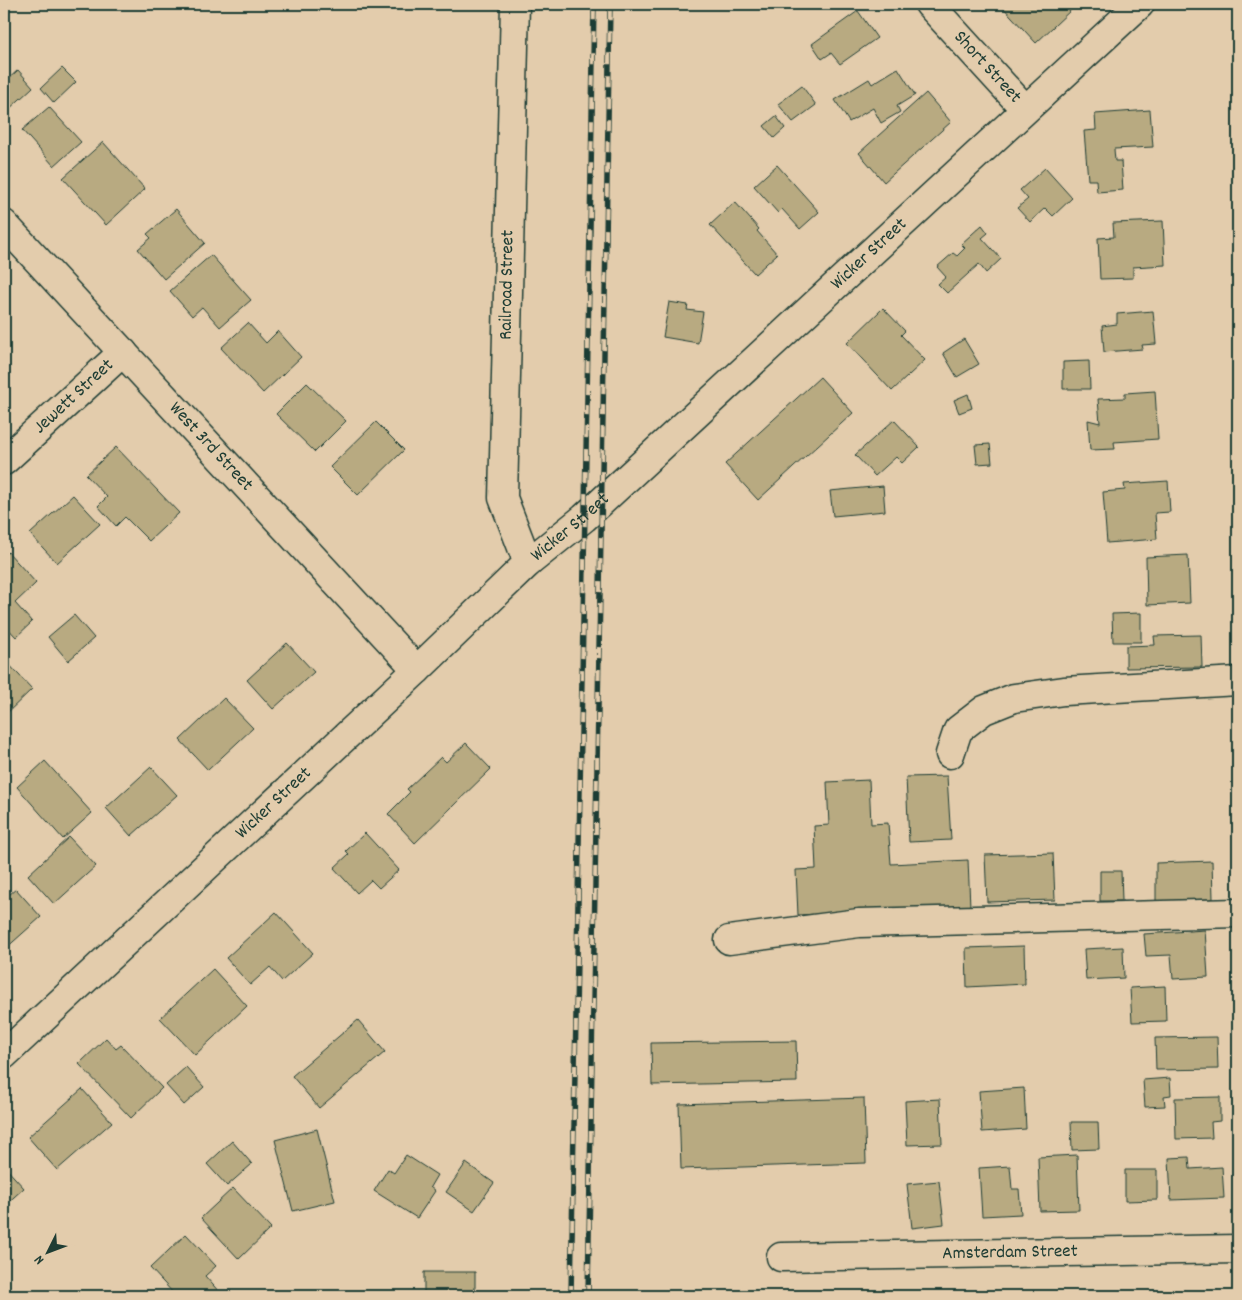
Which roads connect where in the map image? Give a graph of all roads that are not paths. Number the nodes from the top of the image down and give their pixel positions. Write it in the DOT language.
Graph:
graph roads {
  1 [pos="515,4"];
  2 [pos="929,4"];
  3 [pos="1140,4"];
  4 [pos="1025,109"];
  5 [pos="4,224"];
  6 [pos="123,352"];
  7 [pos="4,461"];
  8 [pos="528,563"];
  9 [pos="417,670"];
  10 [pos="1238,681"];
  11 [pos="950,754"];
  12 [pos="1238,914"];
  13 [pos="729,940"];
  14 [pos="4,1055"];
  15 [pos="1238,1249"];
  16 [pos="781,1257"];
  1 -- 8 [label="street, Railroad Street"];
  2 -- 4 [label="street, Short Street"];
  3 -- 4 [label="street, Wicker Street"];
  4 -- 8 [label="street, Wicker Street"];
  5 -- 6 [label="street, West 3rd Street"];
  6 -- 7 [label="street, Jewett Street"];
  6 -- 9 [label="street, West 3rd Street"];
  8 -- 9 [label="street, Wicker Street"];
  9 -- 14 [label="street, Wicker Street"];
  10 -- 11 [label="street"];
  12 -- 13 [label="street"];
  15 -- 16 [label="street, Amsterdam Street"];
}
